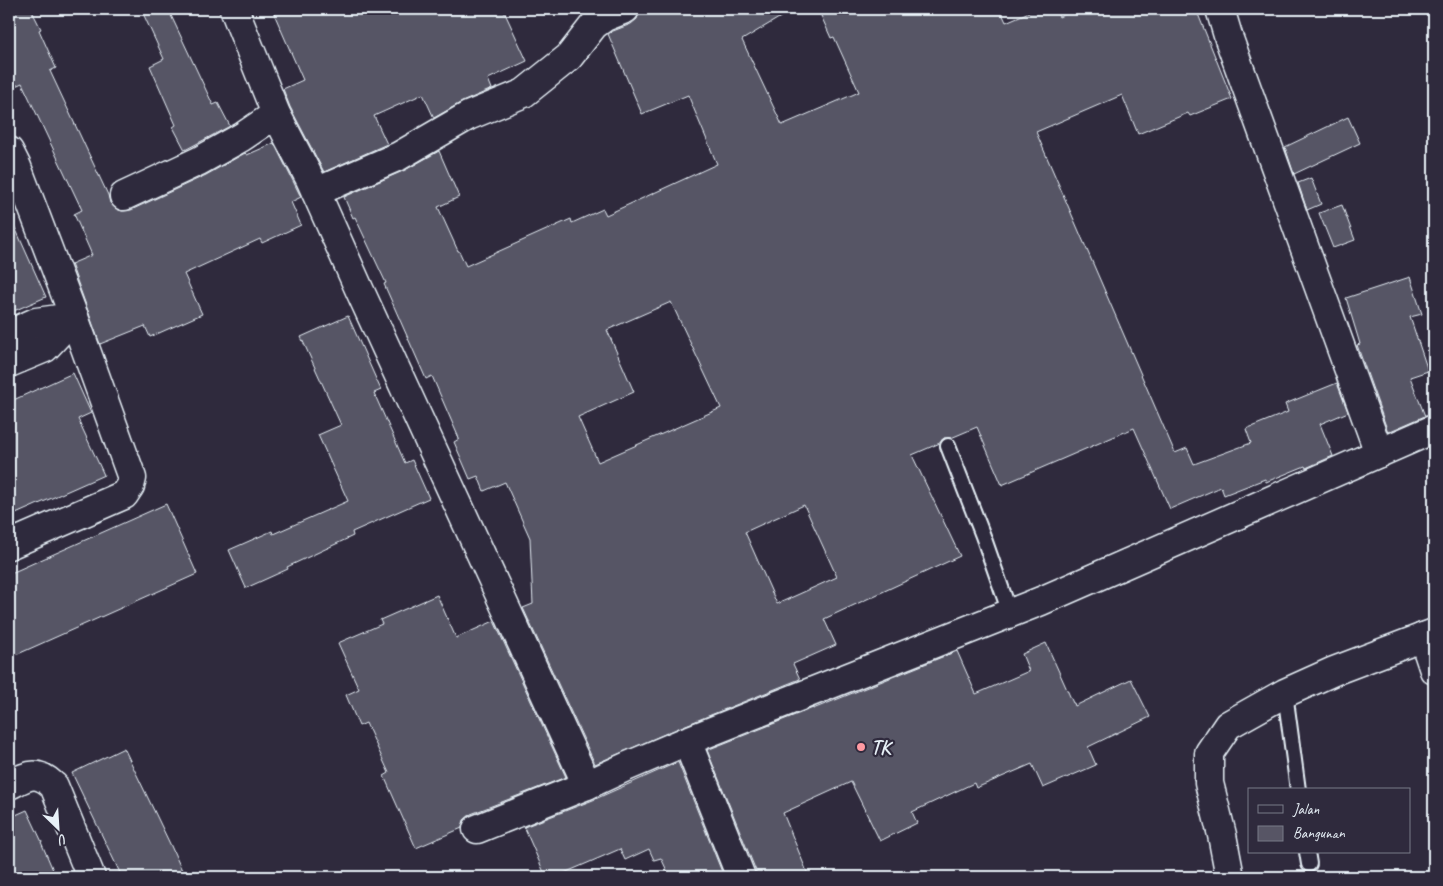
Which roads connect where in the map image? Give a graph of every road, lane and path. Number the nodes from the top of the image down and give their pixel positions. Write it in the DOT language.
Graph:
graph roads {
  1 [pos="234,9"];
  2 [pos="625,9"];
  3 [pos="1220,9"];
  4 [pos="276,114"];
  5 [pos="11,163"];
  6 [pos="316,192"];
  7 [pos="124,196"];
  8 [pos="74,317"];
  9 [pos="9,334"];
  10 [pos="9,363"];
  11 [pos="1434,429"];
  12 [pos="948,446"];
  13 [pos="1379,453"];
  14 [pos="9,545"];
  15 [pos="1010,613"];
  16 [pos="1429,635"];
  17 [pos="1434,670"];
  18 [pos="1285,693"];
  19 [pos="687,741"];
  20 [pos="9,785"];
  21 [pos="587,785"];
  22 [pos="1298,788"];
  23 [pos="477,829"];
  24 [pos="91,877"];
  25 [pos="741,877"];
  26 [pos="1230,877"];
  1 -- 4 [label="street"];
  2 -- 6 [label="street"];
  3 -- 13 [label="street"];
  4 -- 6 [label="street"];
  4 -- 7 [label="street"];
  5 -- 8 [label="street"];
  6 -- 21 [label="street"];
  8 -- 9 [label="street"];
  8 -- 10 [label="street"];
  8 -- 14 [label="street"];
  11 -- 13 [label="street"];
  12 -- 15 [label="lane"];
  13 -- 15 [label="street"];
  15 -- 19 [label="street"];
  16 -- 17 [label="street"];
  16 -- 18 [label="street"];
  18 -- 22 [label="lane"];
  18 -- 26 [label="street"];
  19 -- 21 [label="street"];
  19 -- 25 [label="street"];
  20 -- 24 [label="street"];
  21 -- 23 [label="street"];
}
